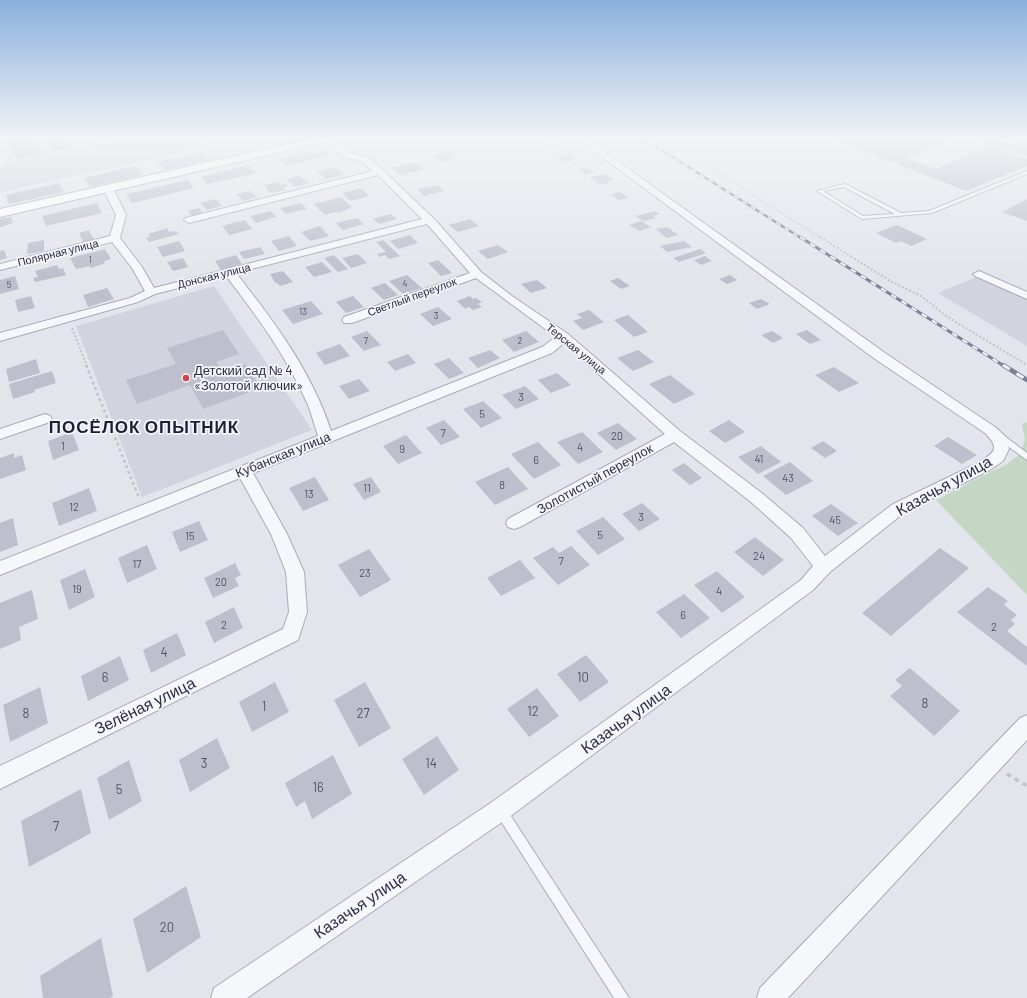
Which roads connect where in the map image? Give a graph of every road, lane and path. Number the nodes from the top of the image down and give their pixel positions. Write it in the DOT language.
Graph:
graph roads {
  1 [pos="128,184"];
  2 [pos="334,184"];
  3 [pos="392,184"];
  4 [pos="643,184"];
  5 [pos="734,184"];
  6 [pos="999,184"];
  7 [pos="108,188"];
  8 [pos="0,213"];
  9 [pos="899,214"];
  10 [pos="189,220"];
  11 [pos="429,220"];
  12 [pos="115,238"];
  13 [pos="0,267"];
  14 [pos="229,272"];
  15 [pos="477,274"];
  16 [pos="979,274"];
  17 [pos="152,292"];
  18 [pos="1027,296"];
  19 [pos="348,320"];
  20 [pos="72,326"];
  21 [pos="0,337"];
  22 [pos="564,337"];
  23 [pos="1027,365"];
  24 [pos="45,419"];
  25 [pos="990,430"];
  26 [pos="0,434"];
  27 [pos="675,435"];
  28 [pos="326,438"];
  29 [pos="1027,457"];
  30 [pos="244,471"];
  31 [pos="144,511"];
  32 [pos="514,523"];
  33 [pos="824,567"];
  34 [pos="0,568"];
  35 [pos="1027,725"];
  36 [pos="990,764"];
  37 [pos="0,778"];
  38 [pos="1027,786"];
  39 [pos="500,810"];
  40 [pos="224,998"];
  41 [pos="622,998"];
  42 [pos="770,998"];
  1 -- 7 [label="street"];
  2 -- 10 [label="street"];
  3 -- 11 [label="street, Терская улица"];
  4 -- 25 [label="street"];
  5 -- 23 [label="path"];
  6 -- 9 [label="lane"];
  7 -- 8 [label="street"];
  7 -- 12 [label="street"];
  9 -- 9 [label="lane"];
  11 -- 14 [label="street, Донская улица"];
  11 -- 15 [label="street, Терская улица"];
  12 -- 13 [label="street, Полярная улица"];
  12 -- 17 [label="street"];
  14 -- 17 [label="street, Донская улица"];
  14 -- 28 [label="street"];
  15 -- 19 [label="street, Светлый переулок"];
  15 -- 22 [label="street, Терская улица"];
  16 -- 18 [label="street"];
  17 -- 21 [label="street, Донская улица"];
  20 -- 31 [label="path"];
  22 -- 27 [label="street, Терская улица"];
  22 -- 28 [label="street, Кубанская улица"];
  24 -- 26 [label="street"];
  25 -- 29 [label="lane"];
  25 -- 33 [label="street, Казачья улица"];
  27 -- 32 [label="street, Золотистый переулок"];
  27 -- 33 [label="street, Терская улица"];
  28 -- 30 [label="street, Кубанская улица"];
  30 -- 31 [label="street, Кубанская улица"];
  30 -- 37 [label="street, Зелёная улица"];
  31 -- 34 [label="street, Кубанская улица"];
  33 -- 39 [label="street, Казачья улица"];
  35 -- 36 [label="street"];
  36 -- 38 [label="path"];
  36 -- 42 [label="street"];
  39 -- 40 [label="street, Казачья улица"];
  39 -- 41 [label="lane"];
}
